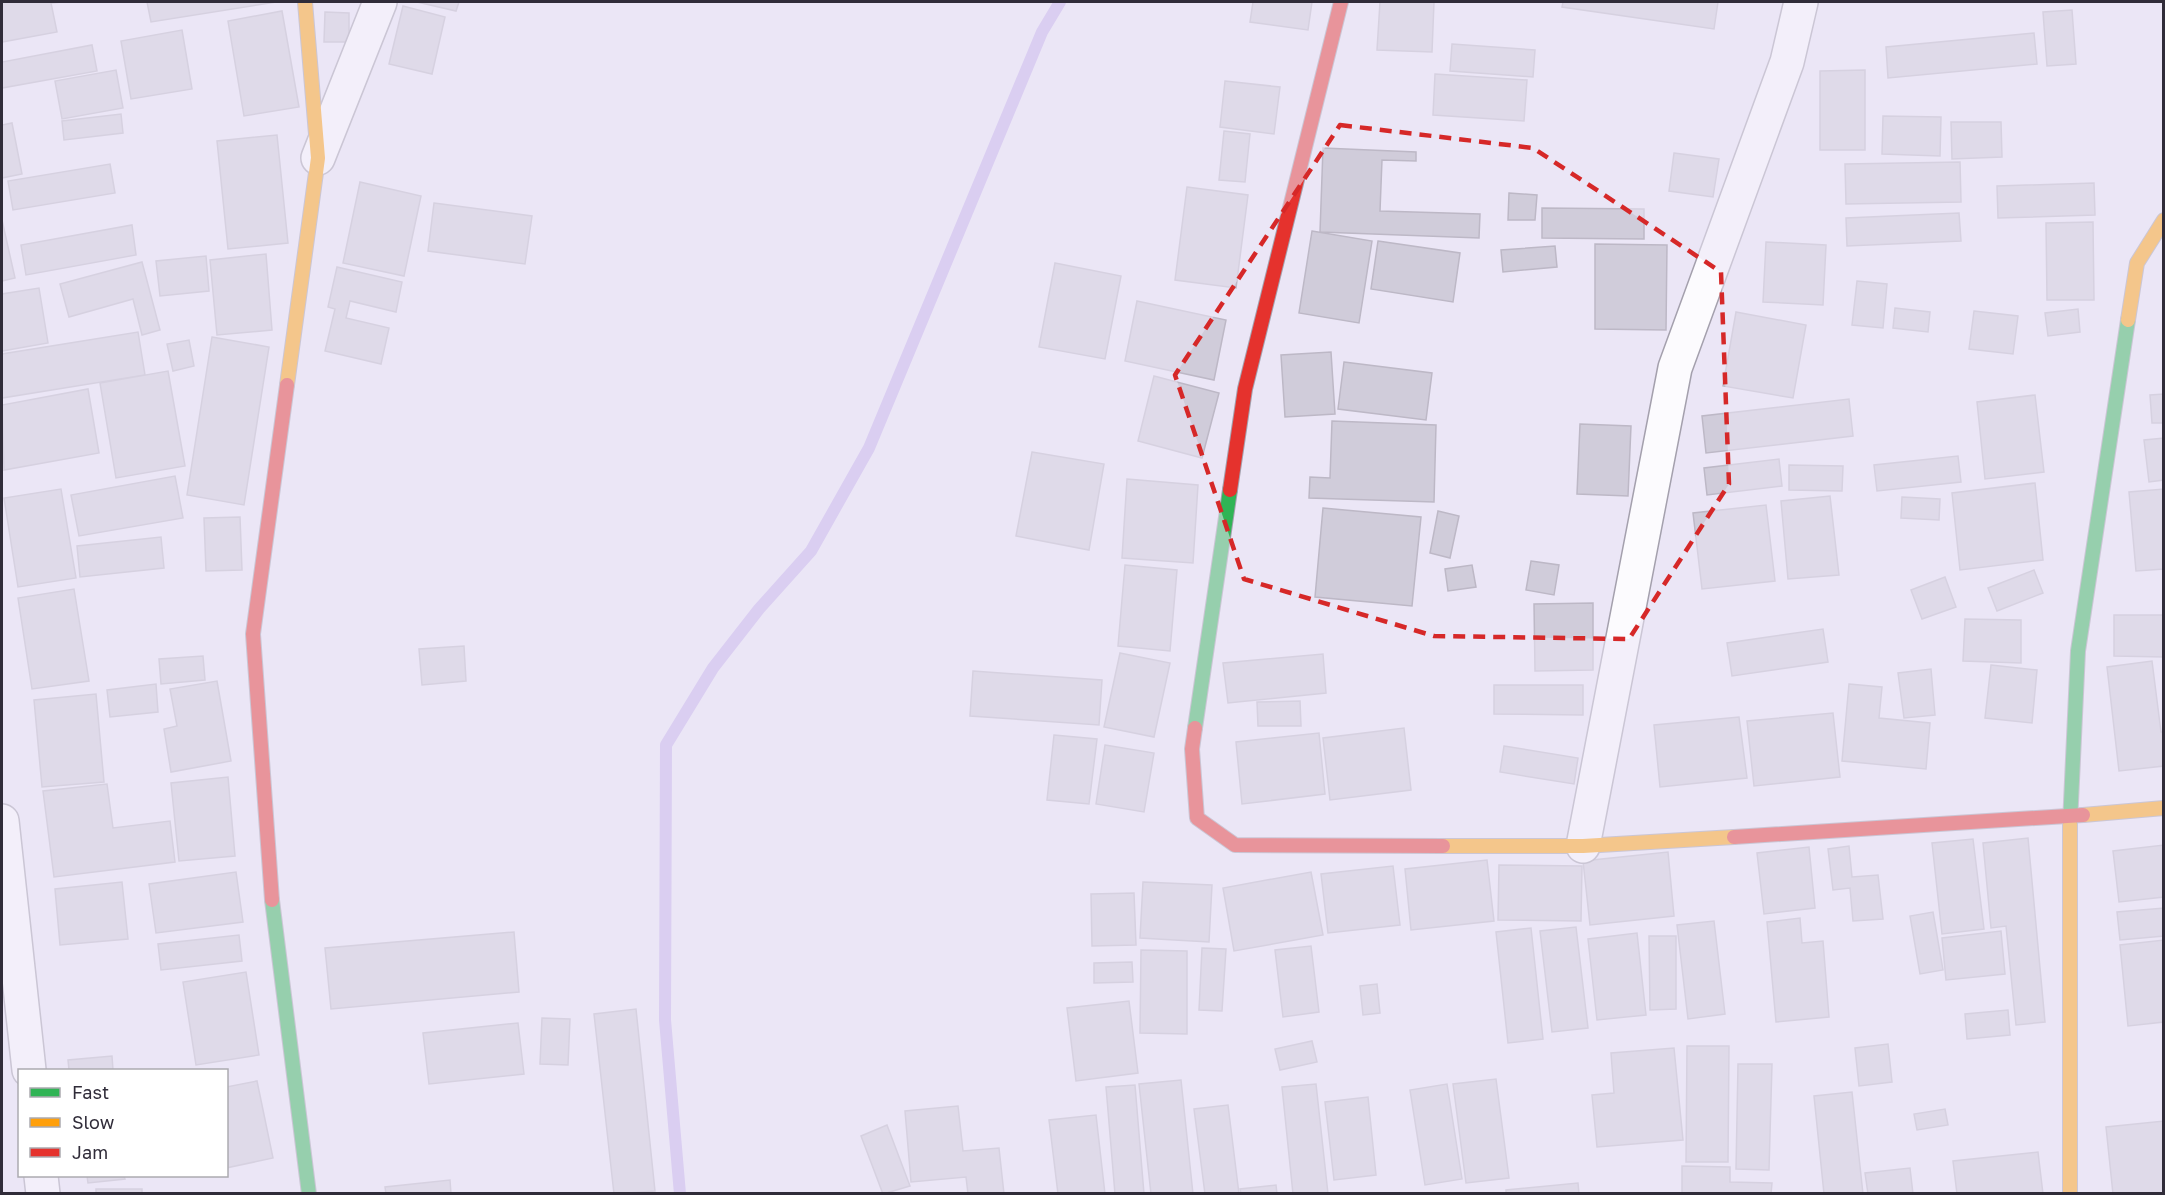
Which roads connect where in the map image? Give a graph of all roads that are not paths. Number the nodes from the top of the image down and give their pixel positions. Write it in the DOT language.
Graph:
graph roads {
  1 [pos="305,2"];
  2 [pos="380,2"];
  3 [pos="1341,2"];
  4 [pos="1801,2"];
  5 [pos="318,158"];
  6 [pos="2163,220"];
  7 [pos="2163,808"];
  8 [pos="2070,816"];
  9 [pos="2,821"];
  10 [pos="1583,846"];
  11 [pos="29,1069"];
  12 [pos="41,1177"];
  13 [pos="43,1194"];
  14 [pos="309,1194"];
  15 [pos="2070,1194"];
  1 -- 5 [label="street"];
  2 -- 5 [label="street"];
  3 -- 10 [label="street"];
  4 -- 10 [label="street"];
  5 -- 14 [label="street"];
  6 -- 8 [label="street"];
  7 -- 8 [label="street"];
  8 -- 10 [label="street"];
  8 -- 15 [label="street"];
  9 -- 11 [label="street"];
  12 -- 13 [label="street"];
}
